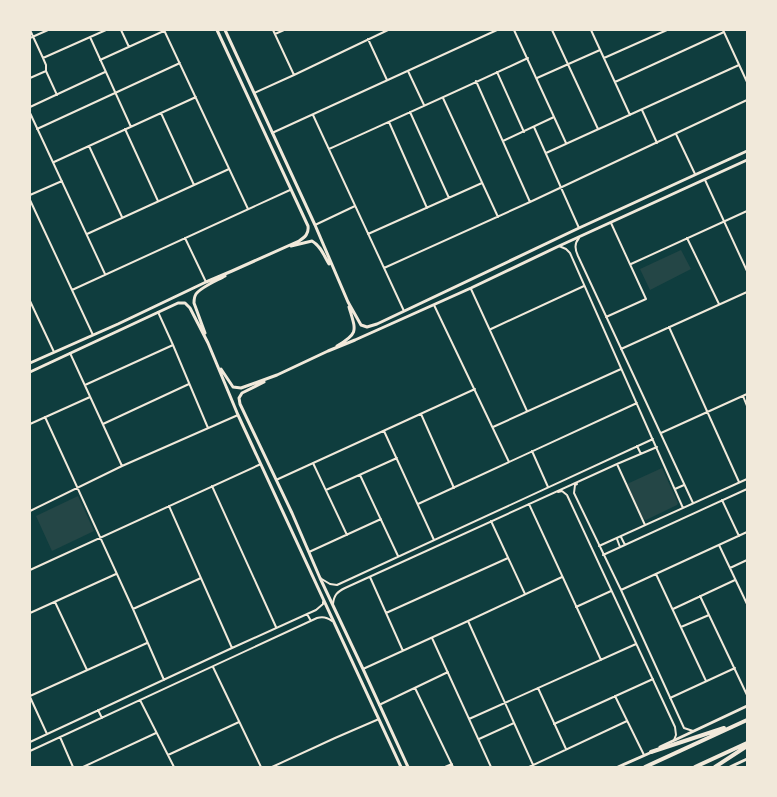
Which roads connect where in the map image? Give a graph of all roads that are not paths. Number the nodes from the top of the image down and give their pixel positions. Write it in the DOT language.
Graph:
graph roads {
  1 [pos="30,30"];
  2 [pos="48,30"];
  3 [pos="106,30"];
  4 [pos="121,30"];
  5 [pos="165,30"];
  6 [pos="217,30"];
  7 [pos="225,30"];
  8 [pos="273,30"];
  9 [pos="284,30"];
  10 [pos="388,30"];
  11 [pos="497,30"];
  12 [pos="514,30"];
  13 [pos="552,30"];
  14 [pos="591,30"];
  15 [pos="667,30"];
  16 [pos="724,31"];
  17 [pos="275,34"];
  18 [pos="33,37"];
  19 [pos="90,37"];
  20 [pos="30,38"];
  21 [pos="368,39"];
  22 [pos="129,47"];
  23 [pos="600,50"];
  24 [pos="43,58"];
  25 [pos="528,58"];
  26 [pos="604,59"];
  27 [pos="100,60"];
  28 [pos="180,63"];
  29 [pos="568,65"];
  30 [pos="739,65"];
  31 [pos="46,71"];
  32 [pos="408,71"];
  33 [pos="105,72"];
  34 [pos="497,72"];
  35 [pos="294,75"];
  36 [pos="30,78"];
  37 [pos="537,79"];
  38 [pos="387,80"];
  39 [pos="476,81"];
  40 [pos="615,82"];
  41 [pos="747,82"];
  42 [pos="254,92"];
  43 [pos="115,93"];
  44 [pos="57,95"];
  45 [pos="246,95"];
  46 [pos="196,97"];
  47 [pos="444,98"];
  48 [pos="256,99"];
  49 [pos="747,100"];
  50 [pos="249,102"];
  51 [pos="424,105"];
  52 [pos="30,107"];
  53 [pos="642,110"];
  54 [pos="410,112"];
  55 [pos="30,113"];
  56 [pos="161,113"];
  57 [pos="313,115"];
  58 [pos="630,115"];
  59 [pos="554,118"];
  60 [pos="389,122"];
  61 [pos="130,127"];
  62 [pos="534,127"];
  63 [pos="37,129"];
  64 [pos="125,129"];
  65 [pos="598,129"];
  66 [pos="524,132"];
  67 [pos="272,133"];
  68 [pos="676,134"];
  69 [pos="503,141"];
  70 [pos="657,143"];
  71 [pos="566,144"];
  72 [pos="89,146"];
  73 [pos="329,149"];
  74 [pos="747,151"];
  75 [pos="546,153"];
  76 [pos="747,160"];
  77 [pos="53,162"];
  78 [pos="229,169"];
  79 [pos="695,175"];
  80 [pos="705,180"];
  81 [pos="62,181"];
  82 [pos="482,183"];
  83 [pos="194,185"];
  84 [pos="561,187"];
  85 [pos="290,190"];
  86 [pos="30,195"];
  87 [pos="449,198"];
  88 [pos="30,200"];
  89 [pos="158,202"];
  90 [pos="530,202"];
  91 [pos="355,206"];
  92 [pos="427,208"];
  93 [pos="248,209"];
  94 [pos="747,211"];
  95 [pos="498,217"];
  96 [pos="122,218"];
  97 [pos="724,221"];
  98 [pos="611,223"];
  99 [pos="315,225"];
  100 [pos="579,228"];
  101 [pos="87,234"];
  102 [pos="368,234"];
  103 [pos="579,237"];
  104 [pos="185,238"];
  105 [pos="687,238"];
  106 [pos="559,246"];
  107 [pos="280,250"];
  108 [pos="581,263"];
  109 [pos="502,264"];
  110 [pos="631,264"];
  111 [pos="575,265"];
  112 [pos="583,266"];
  113 [pos="384,268"];
  114 [pos="577,269"];
  115 [pos="232,271"];
  116 [pos="506,271"];
  117 [pos="747,271"];
  118 [pos="105,274"];
  119 [pos="335,274"];
  120 [pos="206,282"];
  121 [pos="584,286"];
  122 [pos="471,288"];
  123 [pos="72,290"];
  124 [pos="747,292"];
  125 [pos="30,301"];
  126 [pos="348,302"];
  127 [pos="719,304"];
  128 [pos="434,305"];
  129 [pos="35,311"];
  130 [pos="404,311"];
  131 [pos="158,312"];
  132 [pos="30,313"];
  133 [pos="606,317"];
  134 [pos="118,324"];
  135 [pos="669,327"];
  136 [pos="121,329"];
  137 [pos="490,329"];
  138 [pos="93,335"];
  139 [pos="208,343"];
  140 [pos="173,345"];
  141 [pos="621,349"];
  142 [pos="328,351"];
  143 [pos="54,352"];
  144 [pos="70,353"];
  145 [pos="30,364"];
  146 [pos="217,365"];
  147 [pos="621,369"];
  148 [pos="30,372"];
  149 [pos="277,375"];
  150 [pos="189,384"];
  151 [pos="85,385"];
  152 [pos="475,389"];
  153 [pos="747,394"];
  154 [pos="90,396"];
  155 [pos="743,396"];
  156 [pos="637,403"];
  157 [pos="747,406"];
  158 [pos="527,411"];
  159 [pos="707,412"];
  160 [pos="421,414"];
  161 [pos="238,415"];
  162 [pos="45,417"];
  163 [pos="30,424"];
  164 [pos="103,424"];
  165 [pos="493,427"];
  166 [pos="208,428"];
  167 [pos="384,431"];
  168 [pos="661,433"];
  169 [pos="653,439"];
  170 [pos="637,446"];
  171 [pos="656,447"];
  172 [pos="532,452"];
  173 [pos="641,454"];
  174 [pos="397,458"];
  175 [pos="509,462"];
  176 [pos="313,463"];
  177 [pos="261,464"];
  178 [pos="617,464"];
  179 [pos="122,466"];
  180 [pos="360,475"];
  181 [pos="747,479"];
  182 [pos="276,480"];
  183 [pos="581,481"];
  184 [pos="739,482"];
  185 [pos="684,485"];
  186 [pos="212,486"];
  187 [pos="548,487"];
  188 [pos="454,488"];
  189 [pos="77,489"];
  190 [pos="675,489"];
  191 [pos="747,489"];
  192 [pos="326,490"];
  193 [pos="553,493"];
  194 [pos="722,500"];
  195 [pos="693,503"];
  196 [pos="418,504"];
  197 [pos="528,504"];
  198 [pos="169,506"];
  199 [pos="683,508"];
  200 [pos="30,512"];
  201 [pos="292,513"];
  202 [pos="285,516"];
  203 [pos="381,519"];
  204 [pos="491,521"];
  205 [pos="645,525"];
  206 [pos="747,532"];
  207 [pos="347,535"];
  208 [pos="739,536"];
  209 [pos="621,537"];
  210 [pos="100,538"];
  211 [pos="617,539"];
  212 [pos="434,540"];
  213 [pos="625,545"];
  214 [pos="719,545"];
  215 [pos="599,546"];
  216 [pos="620,547"];
  217 [pos="309,552"];
  218 [pos="603,555"];
  219 [pos="398,556"];
  220 [pos="508,558"];
  221 [pos="747,560"];
  222 [pos="730,568"];
  223 [pos="30,570"];
  224 [pos="116,574"];
  225 [pos="656,574"];
  226 [pos="370,577"];
  227 [pos="562,577"];
  228 [pos="201,578"];
  229 [pos="320,578"];
  230 [pos="347,580"];
  231 [pos="735,580"];
  232 [pos="350,586"];
  233 [pos="621,590"];
  234 [pos="611,591"];
  235 [pos="525,594"];
  236 [pos="700,596"];
  237 [pos="323,597"];
  238 [pos="746,599"];
  239 [pos="55,602"];
  240 [pos="747,604"];
  241 [pos="333,605"];
  242 [pos="576,607"];
  243 [pos="133,609"];
  244 [pos="673,609"];
  245 [pos="30,613"];
  246 [pos="386,613"];
  247 [pos="307,614"];
  248 [pos="709,615"];
  249 [pos="311,621"];
  250 [pos="468,621"];
  251 [pos="334,622"];
  252 [pos="681,627"];
  253 [pos="276,628"];
  254 [pos="432,638"];
  255 [pos="147,643"];
  256 [pos="636,644"];
  257 [pos="232,648"];
  258 [pos="403,651"];
  259 [pos="601,660"];
  260 [pos="213,667"];
  261 [pos="734,668"];
  262 [pos="363,669"];
  263 [pos="87,670"];
  264 [pos="448,672"];
  265 [pos="652,679"];
  266 [pos="164,680"];
  267 [pos="706,681"];
  268 [pos="415,688"];
  269 [pos="538,688"];
  270 [pos="747,695"];
  271 [pos="615,696"];
  272 [pos="30,697"];
  273 [pos="670,698"];
  274 [pos="140,700"];
  275 [pos="505,703"];
  276 [pos="379,705"];
  277 [pos="747,706"];
  278 [pos="98,710"];
  279 [pos="102,718"];
  280 [pos="379,719"];
  281 [pos="469,719"];
  282 [pos="745,720"];
  283 [pos="628,721"];
  284 [pos="239,722"];
  285 [pos="514,723"];
  286 [pos="554,724"];
  287 [pos="694,731"];
  288 [pos="156,733"];
  289 [pos="47,734"];
  290 [pos="60,737"];
  291 [pos="478,739"];
  292 [pos="673,741"];
  293 [pos="30,742"];
  294 [pos="747,743"];
  295 [pos="747,746"];
  296 [pos="566,749"];
  297 [pos="30,751"];
  298 [pos="651,752"];
  299 [pos="168,755"];
  300 [pos="644,755"];
  301 [pos="747,759"];
  302 [pos="452,764"];
  303 [pos="534,766"];
  304 [pos="73,767"];
  305 [pos="83,767"];
  306 [pos="173,767"];
  307 [pos="261,767"];
  308 [pos="272,767"];
  309 [pos="401,767"];
  310 [pos="408,767"];
  311 [pos="445,767"];
  312 [pos="453,767"];
  313 [pos="491,767"];
  314 [pos="529,767"];
  315 [pos="618,767"];
  316 [pos="644,767"];
  317 [pos="695,767"];
  318 [pos="715,767"];
  319 [pos="730,767"];
  1 -- 18 [label="street"];
  2 -- 18 [label="street"];
  3 -- 19 [label="street"];
  4 -- 22 [label="street"];
  5 -- 22 [label="street"];
  5 -- 28 [label="street"];
  6 -- 45 [label="street"];
  7 -- 42 [label="street"];
  8 -- 17 [label="street"];
  9 -- 17 [label="street"];
  10 -- 21 [label="street"];
  11 -- 32 [label="street"];
  12 -- 25 [label="street"];
  13 -- 29 [label="street"];
  14 -- 23 [label="street"];
  15 -- 26 [label="street"];
  16 -- 30 [label="street"];
  16 -- 40 [label="street"];
  17 -- 35 [label="street"];
  18 -- 20 [label="street"];
  18 -- 24 [label="street"];
  19 -- 24 [label="street"];
  19 -- 27 [label="street"];
  21 -- 35 [label="street"];
  21 -- 38 [label="street"];
  22 -- 27 [label="street"];
  23 -- 26 [label="street"];
  23 -- 29 [label="street"];
  24 -- 31 [label="street"];
  25 -- 34 [label="street"];
  25 -- 37 [label="street"];
  26 -- 40 [label="street"];
  27 -- 33 [label="street"];
  28 -- 43 [label="street"];
  28 -- 46 [label="street"];
  29 -- 37 [label="street"];
  29 -- 65 [label="street"];
  30 -- 41 [label="street"];
  30 -- 53 [label="street"];
  31 -- 36 [label="street"];
  31 -- 44 [label="street"];
  32 -- 38 [label="street"];
  32 -- 51 [label="street"];
  33 -- 43 [label="street"];
  33 -- 44 [label="street"];
  34 -- 39 [label="street"];
  34 -- 66 [label="street"];
  35 -- 42 [label="street"];
  37 -- 59 [label="street"];
  38 -- 57 [label="street"];
  39 -- 47 [label="street"];
  39 -- 69 [label="street"];
  40 -- 58 [label="street"];
  42 -- 45 [label="street"];
  42 -- 48 [label="street"];
  43 -- 61 [label="street"];
  43 -- 63 [label="street"];
  44 -- 52 [label="street"];
  45 -- 50 [label="street"];
  46 -- 56 [label="street"];
  46 -- 78 [label="street"];
  47 -- 51 [label="street"];
  47 -- 82 [label="street"];
  48 -- 50 [label="street"];
  48 -- 67 [label="street"];
  49 -- 68 [label="street"];
  50 -- 85 [label="street"];
  51 -- 54 [label="street"];
  53 -- 58 [label="street"];
  53 -- 70 [label="street"];
  54 -- 60 [label="street"];
  54 -- 87 [label="street"];
  55 -- 63 [label="street"];
  56 -- 61 [label="street"];
  56 -- 83 [label="street"];
  57 -- 67 [label="street"];
  57 -- 73 [label="street"];
  58 -- 65 [label="street"];
  59 -- 62 [label="street"];
  59 -- 71 [label="street"];
  60 -- 73 [label="street"];
  60 -- 92 [label="street"];
  61 -- 64 [label="street"];
  62 -- 66 [label="street"];
  62 -- 75 [label="street"];
  63 -- 77 [label="street"];
  64 -- 72 [label="street"];
  64 -- 89 [label="street"];
  65 -- 71 [label="street"];
  66 -- 69 [label="street"];
  67 -- 99 [label="street"];
  68 -- 70 [label="street"];
  68 -- 79 [label="street"];
  69 -- 90 [label="street"];
  70 -- 84 [label="street"];
  71 -- 75 [label="street"];
  72 -- 77 [label="street"];
  72 -- 96 [label="street"];
  73 -- 91 [label="street"];
  74 -- 79 [label="street"];
  75 -- 84 [label="street"];
  76 -- 80 [label="street"];
  77 -- 81 [label="street"];
  78 -- 83 [label="street"];
  78 -- 93 [label="street"];
  79 -- 100 [label="street"];
  80 -- 97 [label="street"];
  80 -- 98 [label="street"];
  81 -- 86 [label="street"];
  81 -- 101 [label="street"];
  82 -- 87 [label="street"];
  82 -- 95 [label="street"];
  83 -- 89 [label="street"];
  84 -- 90 [label="street"];
  84 -- 100 [label="street"];
  85 -- 93 [label="street"];
  85 -- 107 [label="street"];
  87 -- 92 [label="street"];
  88 -- 123 [label="street"];
  89 -- 96 [label="street"];
  90 -- 95 [label="street"];
  91 -- 99 [label="street"];
  91 -- 102 [label="street"];
  92 -- 102 [label="street"];
  93 -- 104 [label="street"];
  94 -- 97 [label="street"];
  95 -- 113 [label="street"];
  96 -- 101 [label="street"];
  97 -- 105 [label="street"];
  97 -- 117 [label="street"];
  98 -- 103 [label="street"];
  98 -- 110 [label="street"];
  99 -- 119 [label="street"];
  100 -- 109 [label="street"];
  101 -- 118 [label="street"];
  102 -- 113 [label="street"];
  103 -- 106 [label="street"];
  103 -- 108 [label="street"];
  104 -- 118 [label="street"];
  104 -- 120 [label="street"];
  105 -- 110 [label="street"];
  105 -- 127 [label="street"];
  106 -- 111 [label="street"];
  106 -- 116 [label="street"];
  107 -- 115 [label="street"];
  107 -- 119 [label="street"];
  108 -- 111 [label="street"];
  108 -- 112 [label="street"];
  109 -- 116 [label="street"];
  109 -- 130 [label="street"];
  110 -- 133 [label="street"];
  111 -- 114 [label="street"];
  112 -- 114 [label="street"];
  112 -- 133 [label="street"];
  113 -- 130 [label="street"];
  114 -- 121 [label="street"];
  115 -- 120 [label="street"];
  115 -- 139 [label="street"];
  116 -- 122 [label="street"];
  118 -- 123 [label="street"];
  119 -- 126 [label="street"];
  120 -- 134 [label="street"];
  121 -- 137 [label="street"];
  121 -- 147 [label="street"];
  122 -- 128 [label="street"];
  122 -- 137 [label="street"];
  123 -- 138 [label="street"];
  124 -- 127 [label="street"];
  125 -- 129 [label="street"];
  126 -- 130 [label="street"];
  126 -- 142 [label="street"];
  127 -- 135 [label="street"];
  128 -- 142 [label="street"];
  128 -- 152 [label="street"];
  129 -- 132 [label="street"];
  129 -- 143 [label="street"];
  131 -- 136 [label="street"];
  131 -- 139 [label="street"];
  131 -- 140 [label="street"];
  133 -- 141 [label="street"];
  134 -- 136 [label="street"];
  134 -- 138 [label="street"];
  135 -- 141 [label="street"];
  135 -- 159 [label="street"];
  136 -- 144 [label="street"];
  137 -- 158 [label="street"];
  138 -- 143 [label="street"];
  139 -- 146 [label="street"];
  140 -- 150 [label="street"];
  140 -- 151 [label="street"];
  141 -- 168 [label="street"];
  142 -- 149 [label="street"];
  143 -- 145 [label="street"];
  144 -- 148 [label="street"];
  144 -- 151 [label="street"];
  146 -- 149 [label="street"];
  146 -- 161 [label="street"];
  147 -- 156 [label="street"];
  147 -- 158 [label="street"];
  149 -- 182 [label="street"];
  150 -- 164 [label="street"];
  150 -- 166 [label="street"];
  151 -- 154 [label="street"];
  152 -- 160 [label="street"];
  152 -- 165 [label="street"];
  153 -- 155 [label="street"];
  154 -- 162 [label="street"];
  154 -- 164 [label="street"];
  155 -- 157 [label="street"];
  155 -- 159 [label="street"];
  156 -- 169 [label="street"];
  156 -- 172 [label="street"];
  158 -- 165 [label="street"];
  159 -- 168 [label="street"];
  159 -- 184 [label="street"];
  160 -- 167 [label="street"];
  160 -- 188 [label="street"];
  161 -- 166 [label="street"];
  161 -- 177 [label="street"];
  162 -- 163 [label="street"];
  162 -- 189 [label="street"];
  164 -- 179 [label="street"];
  165 -- 175 [label="street"];
  166 -- 179 [label="street"];
  167 -- 174 [label="street"];
  167 -- 176 [label="street"];
  168 -- 185 [label="street"];
  169 -- 170 [label="street"];
  169 -- 171 [label="street"];
  170 -- 173 [label="street"];
  170 -- 187 [label="street"];
  171 -- 173 [label="street"];
  171 -- 190 [label="street"];
  172 -- 175 [label="street"];
  172 -- 187 [label="street"];
  173 -- 178 [label="street"];
  174 -- 180 [label="street"];
  174 -- 196 [label="street"];
  175 -- 188 [label="street"];
  176 -- 182 [label="street"];
  176 -- 192 [label="street"];
  177 -- 186 [label="street"];
  177 -- 202 [label="street"];
  178 -- 183 [label="street"];
  178 -- 205 [label="street"];
  179 -- 189 [label="street"];
  180 -- 192 [label="street"];
  180 -- 203 [label="street"];
  181 -- 184 [label="street"];
  182 -- 201 [label="street"];
  183 -- 193 [label="street"];
  183 -- 215 [label="street"];
  184 -- 195 [label="street"];
  185 -- 190 [label="street"];
  185 -- 195 [label="street"];
  186 -- 198 [label="street"];
  186 -- 253 [label="street"];
  187 -- 212 [label="street"];
  188 -- 196 [label="street"];
  189 -- 200 [label="street"];
  189 -- 210 [label="street"];
  190 -- 199 [label="street"];
  191 -- 194 [label="street"];
  192 -- 207 [label="street"];
  193 -- 197 [label="street"];
  193 -- 234 [label="street"];
  194 -- 208 [label="street"];
  194 -- 213 [label="street"];
  195 -- 199 [label="street"];
  196 -- 212 [label="street"];
  197 -- 204 [label="street"];
  197 -- 227 [label="street"];
  198 -- 210 [label="street"];
  198 -- 228 [label="street"];
  199 -- 205 [label="street"];
  201 -- 202 [label="street"];
  201 -- 217 [label="street"];
  202 -- 237 [label="street"];
  203 -- 207 [label="street"];
  203 -- 219 [label="street"];
  204 -- 220 [label="street"];
  204 -- 226 [label="street"];
  205 -- 209 [label="street"];
  206 -- 208 [label="street"];
  207 -- 217 [label="street"];
  208 -- 214 [label="street"];
  209 -- 211 [label="street"];
  209 -- 213 [label="street"];
  210 -- 223 [label="street"];
  210 -- 224 [label="street"];
  211 -- 215 [label="street"];
  211 -- 216 [label="street"];
  212 -- 219 [label="street"];
  213 -- 216 [label="street"];
  214 -- 222 [label="street"];
  214 -- 225 [label="street"];
  215 -- 218 [label="street"];
  216 -- 218 [label="street"];
  217 -- 229 [label="street"];
  218 -- 233 [label="street"];
  219 -- 230 [label="street"];
  220 -- 235 [label="street"];
  220 -- 246 [label="street"];
  221 -- 222 [label="street"];
  222 -- 231 [label="street"];
  224 -- 239 [label="street"];
  224 -- 243 [label="street"];
  225 -- 233 [label="street"];
  225 -- 244 [label="street"];
  226 -- 232 [label="street"];
  226 -- 246 [label="street"];
  227 -- 235 [label="street"];
  227 -- 242 [label="street"];
  228 -- 243 [label="street"];
  228 -- 257 [label="street"];
  229 -- 230 [label="street"];
  229 -- 241 [label="street"];
  230 -- 232 [label="street"];
  231 -- 236 [label="street"];
  231 -- 238 [label="street"];
  232 -- 241 [label="street"];
  233 -- 273 [label="street"];
  234 -- 242 [label="street"];
  234 -- 256 [label="street"];
  235 -- 250 [label="street"];
  236 -- 244 [label="street"];
  236 -- 248 [label="street"];
  237 -- 247 [label="street"];
  237 -- 251 [label="street"];
  238 -- 240 [label="street"];
  239 -- 245 [label="street"];
  239 -- 263 [label="street"];
  241 -- 262 [label="street"];
  242 -- 259 [label="street"];
  243 -- 255 [label="street"];
  244 -- 252 [label="street"];
  246 -- 258 [label="street"];
  247 -- 249 [label="street"];
  247 -- 253 [label="street"];
  248 -- 252 [label="street"];
  248 -- 261 [label="street"];
  249 -- 251 [label="street"];
  249 -- 260 [label="street"];
  250 -- 254 [label="street"];
  250 -- 275 [label="street"];
  251 -- 280 [label="street"];
  252 -- 267 [label="street"];
  253 -- 257 [label="street"];
  254 -- 258 [label="street"];
  254 -- 264 [label="street"];
  255 -- 263 [label="street"];
  255 -- 266 [label="street"];
  256 -- 259 [label="street"];
  256 -- 265 [label="street"];
  257 -- 266 [label="street"];
  258 -- 262 [label="street"];
  259 -- 269 [label="street"];
  260 -- 274 [label="street"];
  260 -- 284 [label="street"];
  261 -- 267 [label="street"];
  261 -- 270 [label="street"];
  262 -- 276 [label="street"];
  263 -- 272 [label="street"];
  264 -- 268 [label="street"];
  264 -- 281 [label="street"];
  265 -- 271 [label="street"];
  265 -- 292 [label="street"];
  266 -- 278 [label="street"];
  267 -- 273 [label="street"];
  268 -- 276 [label="street"];
  268 -- 302 [label="street"];
  269 -- 275 [label="street"];
  269 -- 286 [label="street"];
  271 -- 283 [label="street"];
  271 -- 286 [label="street"];
  272 -- 289 [label="street"];
  273 -- 287 [label="street"];
  274 -- 279 [label="street"];
  274 -- 288 [label="street"];
  275 -- 281 [label="street"];
  275 -- 285 [label="street"];
  276 -- 310 [label="street"];
  277 -- 287 [label="street"];
  278 -- 279 [label="street"];
  278 -- 289 [label="street"];
  279 -- 290 [label="street"];
  280 -- 308 [label="street"];
  280 -- 309 [label="street"];
  281 -- 291 [label="street"];
  282 -- 298 [label="highway"];
  282 -- 316 [label="highway"];
  283 -- 296 [label="street"];
  283 -- 300 [label="street"];
  284 -- 299 [label="street"];
  284 -- 307 [label="street"];
  285 -- 291 [label="street"];
  285 -- 303 [label="street"];
  286 -- 296 [label="street"];
  287 -- 292 [label="street"];
  288 -- 299 [label="street"];
  288 -- 305 [label="street"];
  289 -- 293 [label="street"];
  290 -- 297 [label="street"];
  290 -- 304 [label="street"];
  291 -- 313 [label="street"];
  292 -- 298 [label="street"];
  294 -- 317 [label="highway"];
  295 -- 318 [label="highway"];
  296 -- 303 [label="street"];
  298 -- 300 [label="street"];
  299 -- 306 [label="street"];
  300 -- 315 [label="street"];
  301 -- 319 [label="street"];
  302 -- 311 [label="street"];
  302 -- 312 [label="street"];
  303 -- 314 [label="street"];
}
